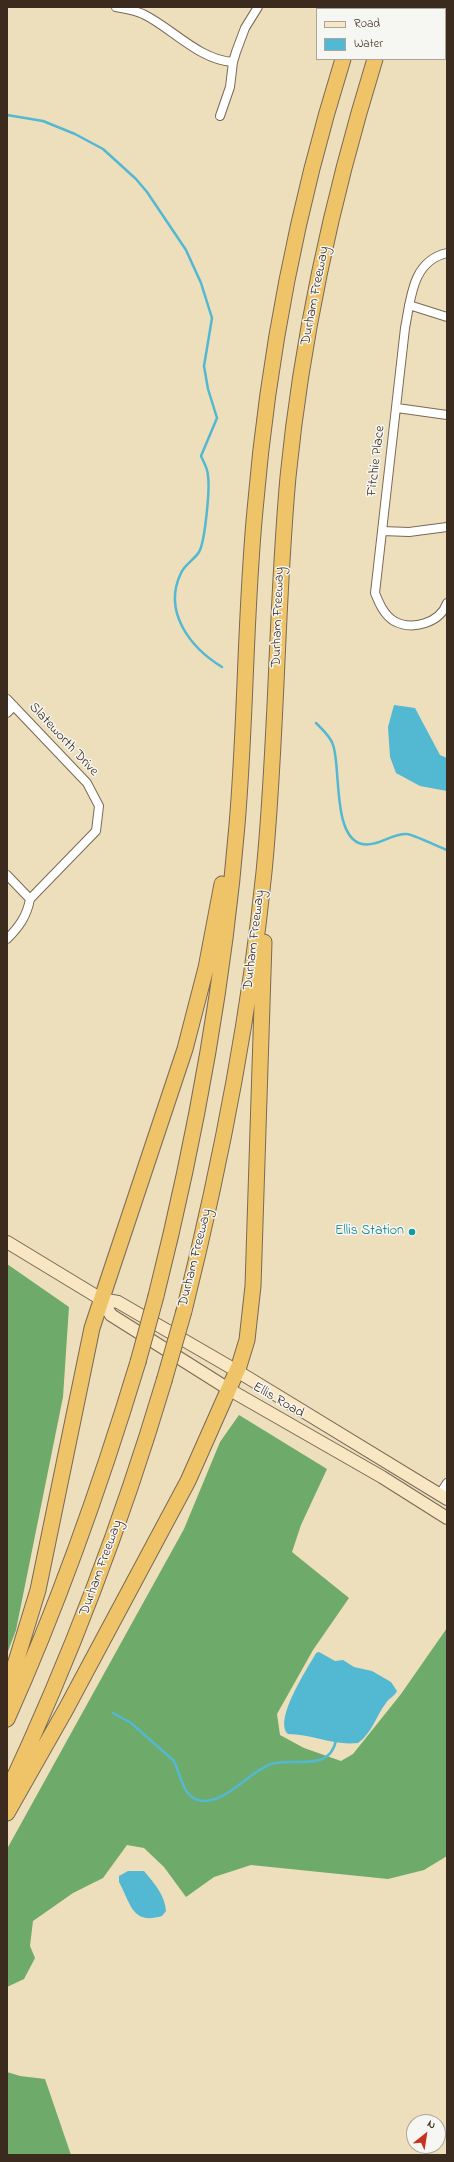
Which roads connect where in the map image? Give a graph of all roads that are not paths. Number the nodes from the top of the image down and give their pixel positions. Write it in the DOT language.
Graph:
graph roads {
  1 [pos="116,7"];
  2 [pos="258,7"];
  3 [pos="343,60"];
  4 [pos="375,60"];
  5 [pos="233,62"];
  6 [pos="220,116"];
  7 [pos="447,253"];
  8 [pos="409,305"];
  9 [pos="447,317"];
  10 [pos="397,408"];
  11 [pos="447,415"];
  12 [pos="447,527"];
  13 [pos="382,532"];
  14 [pos="447,603"];
  15 [pos="7,700"];
  16 [pos="14,706"];
  17 [pos="7,713"];
  18 [pos="243,737"];
  19 [pos="268,827"];
  20 [pos="7,875"];
  21 [pos="30,899"];
  22 [pos="7,939"];
  23 [pos="7,1242"];
  24 [pos="101,1299"];
  25 [pos="237,1371"];
  26 [pos="230,1390"];
  27 [pos="382,1477"];
  28 [pos="447,1483"];
  29 [pos="444,1498"];
  30 [pos="442,1512"];
  31 [pos="447,1518"];
  32 [pos="7,1691"];
  33 [pos="7,1719"];
  34 [pos="7,1793"];
  35 [pos="7,1813"];
  1 -- 5 [label="street"];
  2 -- 5 [label="street"];
  3 -- 18 [label="highway"];
  4 -- 19 [label="highway, Durham Freeway"];
  5 -- 6 [label="street"];
  7 -- 8 [label="street, Fitchie Place"];
  8 -- 9 [label="street"];
  8 -- 10 [label="street, Fitchie Place"];
  10 -- 11 [label="street"];
  10 -- 13 [label="street, Fitchie Place"];
  12 -- 13 [label="street"];
  13 -- 14 [label="street, Fitchie Place"];
  15 -- 16 [label="street, Slateworth Drive"];
  16 -- 17 [label="street, Slateworth Drive"];
  16 -- 21 [label="street, Slateworth Drive"];
  18 -- 24 [label="highway"];
  18 -- 33 [label="highway, bridge"];
  19 -- 25 [label="highway"];
  19 -- 34 [label="highway, Durham Freeway, bridge"];
  20 -- 21 [label="street"];
  21 -- 22 [label="street"];
  23 -- 24 [label="main road, Ellis Road"];
  24 -- 25 [label="main road, Ellis Road"];
  24 -- 26 [label="main road, Ellis Road"];
  24 -- 32 [label="highway"];
  25 -- 26 [label="highway"];
  25 -- 29 [label="main road, Ellis Road"];
  26 -- 27 [label="main road, Ellis Road"];
  26 -- 35 [label="highway"];
  27 -- 29 [label="main road"];
  27 -- 30 [label="main road, Ellis Road"];
  28 -- 29 [label="street"];
  30 -- 31 [label="main road, Ellis Road"];
}
